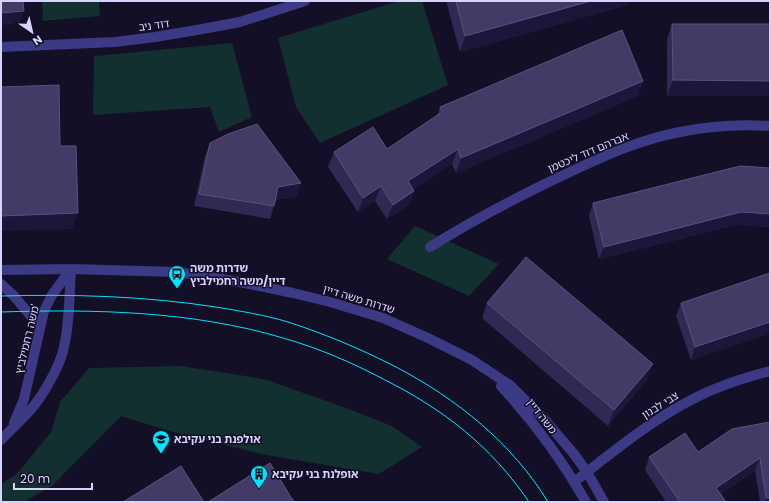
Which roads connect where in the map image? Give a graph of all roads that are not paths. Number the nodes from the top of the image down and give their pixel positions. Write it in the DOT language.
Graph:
graph roads {
  1 [pos="306,1"];
  2 [pos="1,47"];
  3 [pos="770,126"];
  4 [pos="430,247"];
  5 [pos="71,269"];
  6 [pos="1,270"];
  7 [pos="1,284"];
  8 [pos="40,327"];
  9 [pos="486,370"];
  10 [pos="770,372"];
  11 [pos="13,427"];
  12 [pos="1,440"];
  13 [pos="587,472"];
  14 [pos="574,482"];
  15 [pos="586,502"];
  16 [pos="604,502"];
  1 -- 2 [label="street, דוד ניב"];
  3 -- 4 [label="street, אברהם דוד ליכטמן"];
  5 -- 6 [label="street"];
  5 -- 8 [label="street, משה רחמילביץ'"];
  5 -- 9 [label="street, שדרות משה דיין"];
  5 -- 11 [label="street, משה רחמילביץ'"];
  7 -- 8 [label="street"];
  8 -- 11 [label="street, משה רחמילביץ'"];
  9 -- 13 [label="street, שדרות משה דיין"];
  9 -- 14 [label="street, משה דיין"];
  10 -- 13 [label="street, צבי לבנון"];
  11 -- 12 [label="street, משה רחמילביץ'"];
  13 -- 14 [label="street, צבי לבנון"];
  13 -- 16 [label="street"];
  14 -- 15 [label="street"];
}
